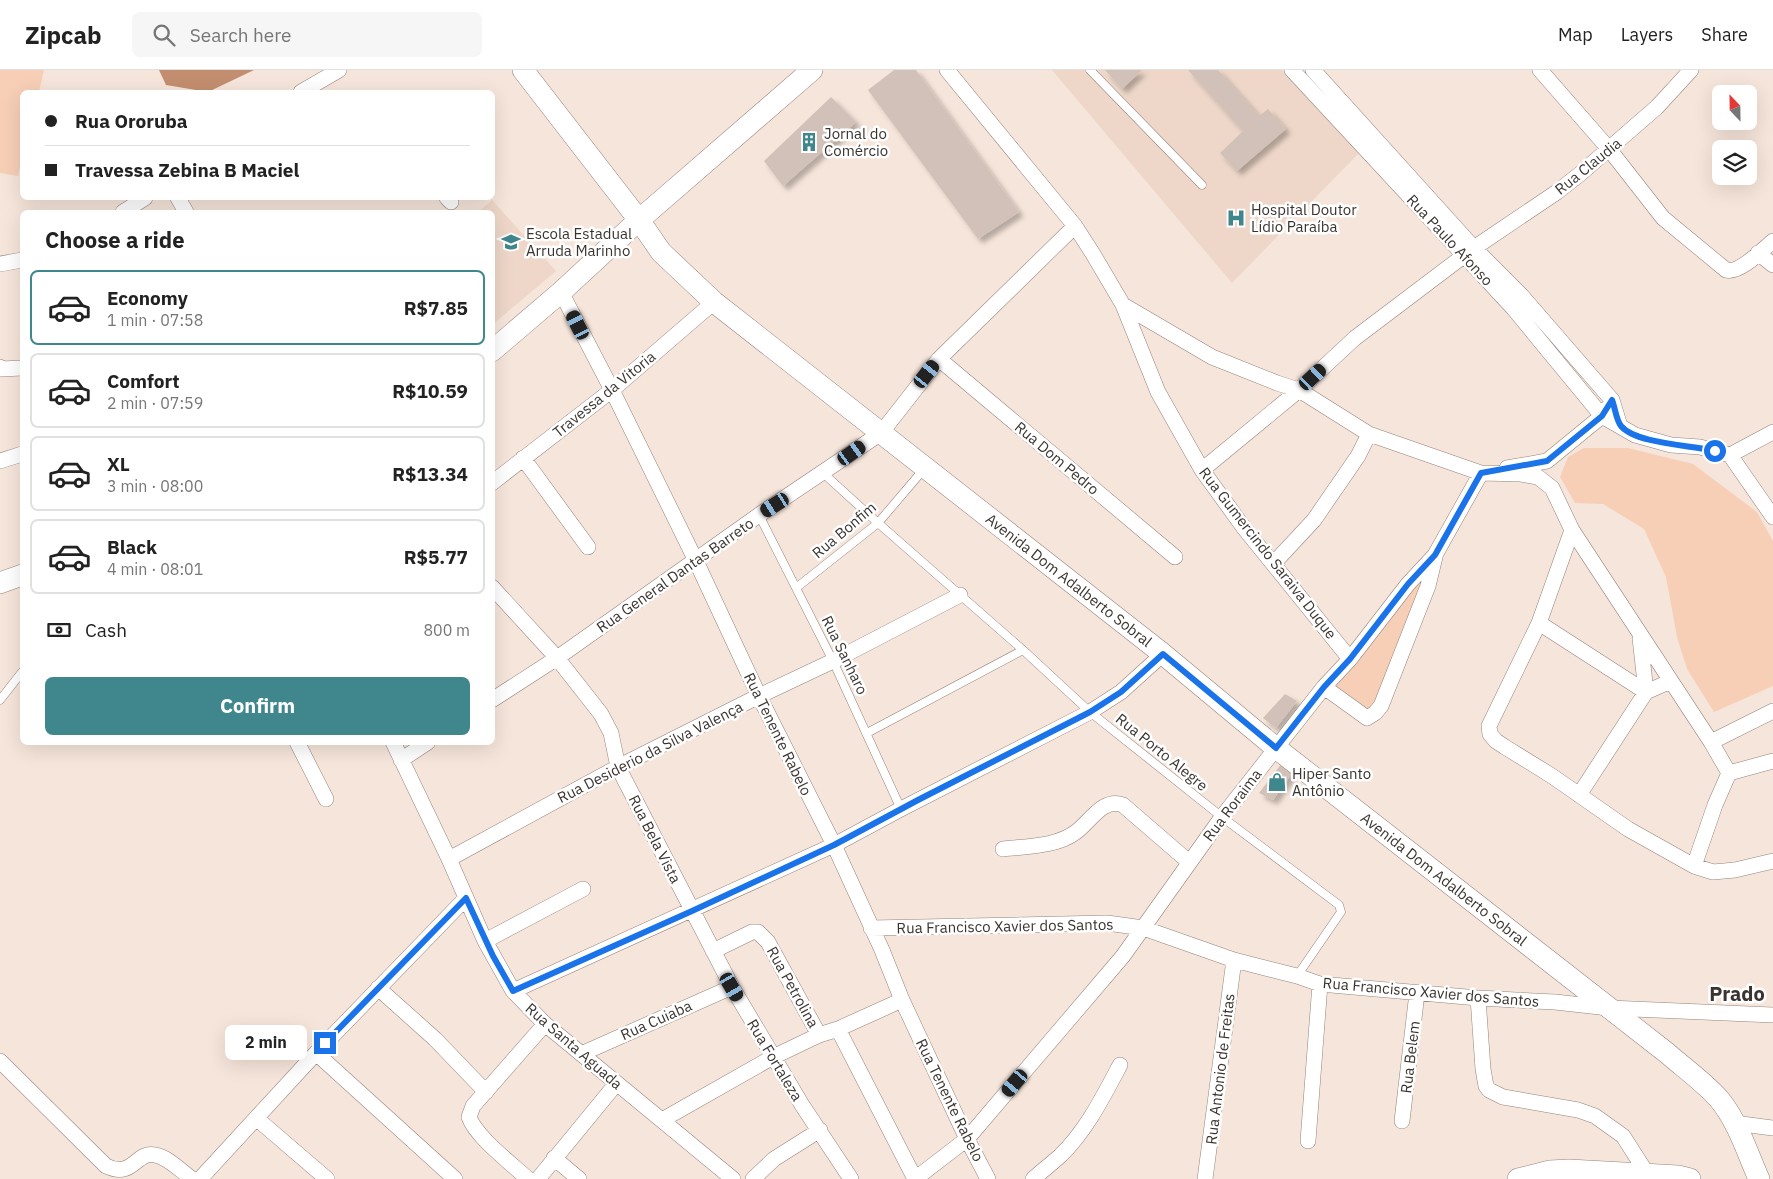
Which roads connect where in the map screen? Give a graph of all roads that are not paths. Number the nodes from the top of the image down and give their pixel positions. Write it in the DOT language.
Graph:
graph roads {
  1 [pos="339,70"];
  2 [pos="523,70"];
  3 [pos="812,70"];
  4 [pos="947,70"];
  5 [pos="1090,70"];
  6 [pos="1292,70"];
  7 [pos="1313,70"];
  8 [pos="1540,70"];
  9 [pos="1691,70"];
  10 [pos="304,90"];
  11 [pos="1609,149"];
  12 [pos="1382,156"];
  13 [pos="1202,185"];
  14 [pos="142,200"];
  15 [pos="126,210"];
  16 [pos="639,220"];
  17 [pos="1075,226"];
  18 [pos="1773,241"];
  19 [pos="1469,252"];
  20 [pos="1758,253"];
  21 [pos="20,260"];
  22 [pos="0,264"];
  23 [pos="1773,265"];
  24 [pos="561,292"];
  25 [pos="714,302"];
  26 [pos="1123,304"];
  27 [pos="495,348"];
  28 [pos="939,359"];
  29 [pos="0,367"];
  30 [pos="20,368"];
  31 [pos="612,390"];
  32 [pos="1299,390"];
  33 [pos="1612,400"];
  34 [pos="1602,416"];
  35 [pos="1620,426"];
  36 [pos="1773,432"];
  37 [pos="881,433"];
  38 [pos="1370,434"];
  39 [pos="20,455"];
  40 [pos="1730,455"];
  41 [pos="523,458"];
  42 [pos="0,461"];
  43 [pos="926,467"];
  44 [pos="1202,470"];
  45 [pos="823,473"];
  46 [pos="1481,473"];
  47 [pos="495,481"];
  48 [pos="759,515"];
  49 [pos="1773,517"];
  50 [pos="878,523"];
  51 [pos="1572,530"];
  52 [pos="588,547"];
  53 [pos="1435,555"];
  54 [pos="1176,556"];
  55 [pos="696,561"];
  56 [pos="1274,563"];
  57 [pos="796,588"];
  58 [pos="495,590"];
  59 [pos="960,595"];
  60 [pos="1539,623"];
  61 [pos="1640,634"];
  62 [pos="1023,650"];
  63 [pos="1163,654"];
  64 [pos="557,658"];
  65 [pos="1350,659"];
  66 [pos="833,661"];
  67 [pos="20,675"];
  68 [pos="1671,681"];
  69 [pos="1324,687"];
  70 [pos="1646,692"];
  71 [pos="759,696"];
  72 [pos="495,698"];
  73 [pos="0,700"];
  74 [pos="1773,710"];
  75 [pos="1090,712"];
  76 [pos="867,733"];
  77 [pos="1711,742"];
  78 [pos="299,745"];
  79 [pos="394,745"];
  80 [pos="424,745"];
  81 [pos="1276,748"];
  82 [pos="401,760"];
  83 [pos="1773,761"];
  84 [pos="618,767"];
  85 [pos="1729,773"];
  86 [pos="1579,795"];
  87 [pos="326,799"];
  88 [pos="901,809"];
  89 [pos="1222,817"];
  90 [pos="834,845"];
  91 [pos="1003,849"];
  92 [pos="449,859"];
  93 [pos="1773,861"];
  94 [pos="1189,862"];
  95 [pos="1694,866"];
  96 [pos="583,889"];
  97 [pos="466,898"];
  98 [pos="692,911"];
  99 [pos="871,928"];
  100 [pos="1143,928"];
  101 [pos="485,941"];
  102 [pos="713,951"];
  103 [pos="1234,960"];
  104 [pos="1297,976"];
  105 [pos="1320,984"];
  106 [pos="732,987"];
  107 [pos="378,988"];
  108 [pos="513,991"];
  109 [pos="1417,993"];
  110 [pos="1478,998"];
  111 [pos="902,1000"];
  112 [pos="1610,1008"];
  113 [pos="1773,1015"];
  114 [pos="545,1024"];
  115 [pos="838,1029"];
  116 [pos="820,1035"];
  117 [pos="316,1052"];
  118 [pos="581,1054"];
  119 [pos="773,1057"];
  120 [pos="0,1061"];
  121 [pos="1120,1066"];
  122 [pos="616,1084"];
  123 [pos="486,1092"];
  124 [pos="256,1118"];
  125 [pos="662,1120"];
  126 [pos="1402,1121"];
  127 [pos="1736,1126"];
  128 [pos="1773,1128"];
  129 [pos="820,1130"];
  130 [pos="967,1139"];
  131 [pos="1308,1141"];
  132 [pos="554,1158"];
  133 [pos="1648,1175"];
  134 [pos="192,1179"];
  135 [pos="200,1179"];
  136 [pos="327,1179"];
  137 [pos="455,1179"];
  138 [pos="528,1179"];
  139 [pos="538,1179"];
  140 [pos="579,1179"];
  141 [pos="733,1179"];
  142 [pos="753,1179"];
  143 [pos="851,1179"];
  144 [pos="915,1179"];
  145 [pos="988,1179"];
  146 [pos="1033,1179"];
  147 [pos="1205,1179"];
  148 [pos="1518,1179"];
  149 [pos="1690,1179"];
  150 [pos="1759,1179"];
  1 -- 10 [label="street"];
  2 -- 16 [label="main road, Avenida Dom Adalberto Sobral"];
  3 -- 16 [label="main road"];
  4 -- 17 [label="street, Rua Gumercindo Saraiva Duque"];
  5 -- 13 [label="lane"];
  6 -- 12 [label="street, Rua Paulo Afonso"];
  7 -- 12 [label="street, Rua Paulo Afonso"];
  8 -- 11 [label="street"];
  9 -- 11 [label="street, Rua Claudia"];
  11 -- 19 [label="street, Rua Claudia"];
  11 -- 20 [label="street"];
  12 -- 19 [label="street, Rua Paulo Afonso"];
  14 -- 15 [label="street"];
  16 -- 24 [label="main road"];
  16 -- 25 [label="main road, Avenida Dom Adalberto Sobral"];
  17 -- 26 [label="street, Rua Gumercindo Saraiva Duque"];
  17 -- 28 [label="street, Rua General Dantas Barreto"];
  18 -- 20 [label="street"];
  19 -- 32 [label="street, Rua Claudia"];
  19 -- 33 [label="street, Rua Paulo Afonso"];
  19 -- 34 [label="street, Rua Paulo Afonso"];
  20 -- 23 [label="street"];
  21 -- 22 [label="street"];
  24 -- 27 [label="main road"];
  24 -- 31 [label="street, Rua Tenente Rabelo"];
  25 -- 31 [label="street, Travessa da Vitoria"];
  25 -- 37 [label="main road, Avenida Dom Adalberto Sobral"];
  26 -- 32 [label="street"];
  26 -- 44 [label="street, Rua Gumercindo Saraiva Duque"];
  28 -- 37 [label="street, Rua General Dantas Barreto"];
  28 -- 54 [label="street, Rua Dom Pedro"];
  29 -- 30 [label="street"];
  31 -- 41 [label="street, Travessa da Vitoria"];
  31 -- 55 [label="street, Rua Tenente Rabelo"];
  32 -- 38 [label="street"];
  32 -- 44 [label="street, Rua Claudia"];
  33 -- 34 [label="street"];
  33 -- 35 [label="street"];
  34 -- 35 [label="street"];
  34 -- 46 [label="street"];
  35 -- 40 [label="street"];
  36 -- 40 [label="street"];
  37 -- 43 [label="main road, Avenida Dom Adalberto Sobral"];
  37 -- 45 [label="street, Rua General Dantas Barreto"];
  38 -- 46 [label="street"];
  38 -- 56 [label="street"];
  39 -- 42 [label="street"];
  40 -- 49 [label="street"];
  41 -- 47 [label="street, Travessa da Vitoria"];
  41 -- 52 [label="street"];
  43 -- 50 [label="lane, Rua Bonfim"];
  43 -- 63 [label="main road, Avenida Dom Adalberto Sobral"];
  44 -- 56 [label="street, Rua Gumercindo Saraiva Duque"];
  45 -- 48 [label="street, Rua General Dantas Barreto"];
  45 -- 50 [label="lane, Rua Porto Alegre"];
  46 -- 51 [label="street"];
  46 -- 53 [label="street"];
  48 -- 55 [label="street, Rua General Dantas Barreto"];
  48 -- 57 [label="lane, Rua Sanharo"];
  50 -- 57 [label="lane, Rua Bonfim"];
  50 -- 59 [label="lane, Rua Porto Alegre"];
  51 -- 60 [label="street"];
  51 -- 61 [label="street"];
  53 -- 65 [label="street, Rua Roraima"];
  53 -- 69 [label="street"];
  55 -- 64 [label="street, Rua General Dantas Barreto"];
  55 -- 71 [label="street, Rua Tenente Rabelo"];
  56 -- 65 [label="street, Rua Gumercindo Saraiva Duque"];
  57 -- 66 [label="lane, Rua Sanharo"];
  58 -- 64 [label="street, Rua Bela Vista"];
  59 -- 62 [label="lane, Rua Porto Alegre"];
  59 -- 66 [label="street, Rua Desiderio da Silva Valença"];
  60 -- 70 [label="street"];
  60 -- 86 [label="street"];
  61 -- 68 [label="street"];
  61 -- 70 [label="street"];
  62 -- 75 [label="lane, Rua Porto Alegre"];
  62 -- 76 [label="lane"];
  63 -- 75 [label="street"];
  63 -- 81 [label="main road, Avenida Dom Adalberto Sobral"];
  64 -- 72 [label="street, Rua General Dantas Barreto"];
  64 -- 84 [label="street, Rua Bela Vista"];
  65 -- 69 [label="street, Rua Roraima"];
  66 -- 71 [label="street, Rua Desiderio da Silva Valença"];
  66 -- 76 [label="lane, Rua Sanharo"];
  67 -- 73 [label="lane"];
  68 -- 70 [label="street"];
  68 -- 77 [label="street"];
  69 -- 81 [label="street, Rua Roraima"];
  70 -- 86 [label="street"];
  71 -- 84 [label="street, Rua Desiderio da Silva Valença"];
  71 -- 90 [label="street, Rua Tenente Rabelo"];
  74 -- 77 [label="street"];
  75 -- 88 [label="street"];
  75 -- 89 [label="lane, Rua Porto Alegre"];
  76 -- 88 [label="lane, Rua Sanharo"];
  77 -- 85 [label="street"];
  78 -- 87 [label="street"];
  79 -- 82 [label="street, Rua Santa Aguada"];
  80 -- 82 [label="street"];
  81 -- 89 [label="street, Rua Roraima"];
  81 -- 112 [label="main road, Avenida Dom Adalberto Sobral"];
  82 -- 92 [label="street, Rua Santa Aguada"];
  83 -- 85 [label="street"];
  84 -- 92 [label="street, Rua Desiderio da Silva Valença"];
  84 -- 98 [label="street, Rua Bela Vista"];
  85 -- 95 [label="street"];
  86 -- 95 [label="street"];
  88 -- 90 [label="street"];
  89 -- 94 [label="street, Rua Roraima"];
  89 -- 104 [label="lane, Rua Porto Alegre"];
  90 -- 98 [label="street"];
  90 -- 99 [label="street, Rua Tenente Rabelo"];
  91 -- 94 [label="street"];
  92 -- 97 [label="street, Rua Santa Aguada"];
  93 -- 95 [label="street"];
  94 -- 100 [label="street, Rua Roraima"];
  96 -- 101 [label="street"];
  97 -- 101 [label="street, Rua Santa Aguada"];
  97 -- 107 [label="street"];
  98 -- 102 [label="street, Rua Fortaleza"];
  98 -- 108 [label="street"];
  99 -- 100 [label="street, Rua Francisco Xavier dos Santos"];
  99 -- 111 [label="street, Rua Tenente Rabelo"];
  100 -- 103 [label="street, Rua Francisco Xavier dos Santos"];
  100 -- 130 [label="street, Rua Roraima"];
  101 -- 108 [label="street, Rua Santa Aguada"];
  102 -- 106 [label="street, Rua Fortaleza"];
  102 -- 116 [label="street, Rua Petrolina"];
  103 -- 104 [label="street, Rua Francisco Xavier dos Santos"];
  103 -- 147 [label="street, Rua Antonio de Freitas"];
  104 -- 105 [label="street, Rua Francisco Xavier dos Santos"];
  105 -- 109 [label="street, Rua Francisco Xavier dos Santos"];
  105 -- 131 [label="street"];
  106 -- 118 [label="street, Rua Cuiaba"];
  106 -- 119 [label="street, Rua Fortaleza"];
  107 -- 117 [label="street"];
  107 -- 123 [label="street"];
  108 -- 114 [label="street, Rua Santa Aguada"];
  109 -- 110 [label="street, Rua Francisco Xavier dos Santos"];
  109 -- 126 [label="street, Rua Belem"];
  110 -- 112 [label="street, Rua Francisco Xavier dos Santos"];
  110 -- 133 [label="street"];
  111 -- 115 [label="street"];
  111 -- 130 [label="street, Rua Tenente Rabelo"];
  112 -- 113 [label="street, Rua Francisco Xavier dos Santos"];
  112 -- 127 [label="main road, Avenida Dom Adalberto Sobral"];
  114 -- 118 [label="street, Rua Santa Aguada"];
  114 -- 123 [label="street"];
  115 -- 116 [label="street"];
  115 -- 144 [label="street"];
  116 -- 119 [label="street"];
  117 -- 124 [label="street"];
  117 -- 137 [label="street"];
  118 -- 122 [label="street, Rua Santa Aguada"];
  119 -- 125 [label="street"];
  119 -- 129 [label="street, Rua Fortaleza"];
  120 -- 134 [label="street"];
  121 -- 146 [label="street"];
  122 -- 125 [label="street, Rua Santa Aguada"];
  122 -- 132 [label="street"];
  123 -- 138 [label="street"];
  124 -- 135 [label="street"];
  124 -- 136 [label="street"];
  125 -- 141 [label="street, Rua Santa Aguada"];
  127 -- 128 [label="street"];
  127 -- 150 [label="main road, Avenida Dom Adalberto Sobral"];
  129 -- 142 [label="street"];
  129 -- 143 [label="street, Rua Fortaleza"];
  130 -- 144 [label="street, Rua Roraima"];
  130 -- 145 [label="street, Rua Tenente Rabelo"];
  132 -- 139 [label="street"];
  132 -- 140 [label="street"];
  133 -- 148 [label="main road"];
  133 -- 149 [label="main road"];
}
